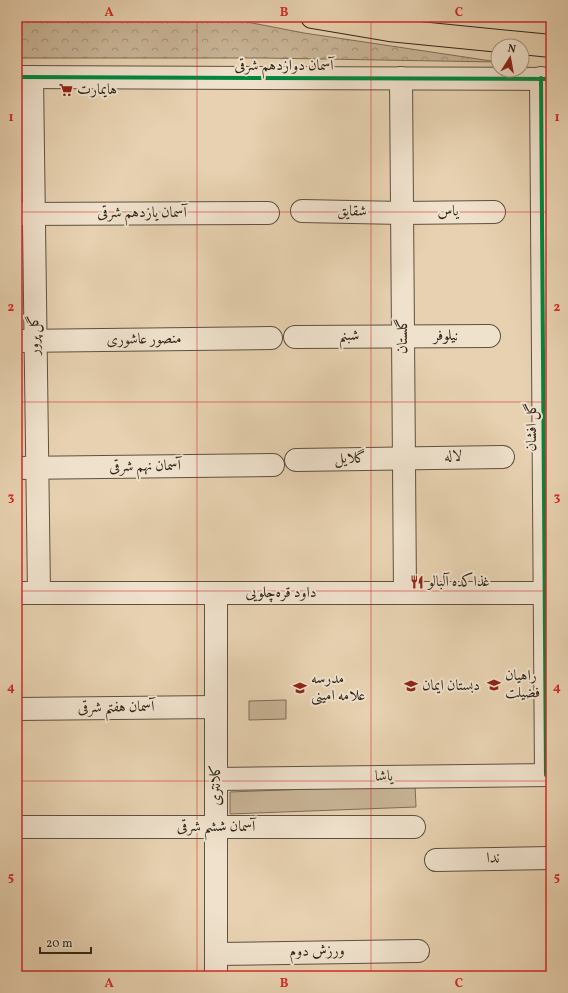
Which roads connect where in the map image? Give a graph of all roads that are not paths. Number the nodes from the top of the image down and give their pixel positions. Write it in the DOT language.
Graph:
graph roads {
  1 [pos="312,17"];
  2 [pos="551,46"];
  3 [pos="25,77"];
  4 [pos="401,78"];
  5 [pos="546,78"];
  6 [pos="302,211"];
  7 [pos="547,211"];
  8 [pos="494,212"];
  9 [pos="268,213"];
  10 [pos="402,213"];
  11 [pos="25,214"];
  12 [pos="403,336"];
  13 [pos="489,336"];
  14 [pos="295,337"];
  15 [pos="547,337"];
  16 [pos="271,338"];
  17 [pos="26,341"];
  18 [pos="503,457"];
  19 [pos="404,458"];
  20 [pos="296,460"];
  21 [pos="273,465"];
  22 [pos="548,466"];
  23 [pos="27,468"];
  24 [pos="17,593"];
  25 [pos="39,593"];
  26 [pos="216,593"];
  27 [pos="405,593"];
  28 [pos="548,594"];
  29 [pos="216,707"];
  30 [pos="17,709"];
  31 [pos="549,775"];
  32 [pos="216,778"];
  33 [pos="216,826"];
  34 [pos="414,827"];
  35 [pos="17,828"];
  36 [pos="551,858"];
  37 [pos="436,860"];
  38 [pos="418,951"];
  39 [pos="216,954"];
  40 [pos="216,976"];
  1 -- 2 [label="highway"];
  3 -- 4 [label="street, آسمان دوازدهم شرقی"];
  3 -- 11 [label="street, گل پرور"];
  4 -- 5 [label="street, آسمان دوازدهم شرقی"];
  4 -- 10 [label="street, گلستان"];
  5 -- 7 [label="street, گل افشان"];
  6 -- 10 [label="street, شقایق"];
  7 -- 15 [label="street, گل افشان"];
  8 -- 10 [label="street, یاس"];
  9 -- 11 [label="street, آسمان یازدهم شرقی"];
  10 -- 12 [label="street, گلستان"];
  11 -- 17 [label="street, گل پرور"];
  12 -- 13 [label="street, نیلوفر"];
  12 -- 14 [label="street, شبنم"];
  12 -- 19 [label="street, گلستان"];
  15 -- 22 [label="street, گل افشان"];
  16 -- 17 [label="street, منصور عاشوری"];
  17 -- 23 [label="street, گل پرور"];
  18 -- 19 [label="street, لاله"];
  19 -- 20 [label="street, گلایل"];
  19 -- 27 [label="street, گلستان"];
  21 -- 23 [label="street, آسمان نهم شرقی"];
  22 -- 28 [label="street, گل افشان"];
  23 -- 25 [label="street, گل پرور"];
  24 -- 25 [label="street, داود قره‌چلویی"];
  25 -- 26 [label="street, داود قره‌چلویی"];
  26 -- 27 [label="street, داود قره‌چلویی"];
  26 -- 29 [label="street, کلانتری"];
  27 -- 28 [label="street, داود قره‌چلویی"];
  28 -- 31 [label="street, گل افشان"];
  29 -- 30 [label="street, آسمان هفتم شرقی"];
  29 -- 32 [label="street, کلانتری"];
  31 -- 32 [label="street, یاشا"];
  32 -- 33 [label="street, کلانتری"];
  33 -- 34 [label="street, آسمان ششم شرقی"];
  33 -- 35 [label="street, آسمان ششم شرقی"];
  33 -- 39 [label="street, کلانتری"];
  36 -- 37 [label="street, ندا"];
  38 -- 39 [label="street, ورزش دوم"];
  39 -- 40 [label="street, کلانتری"];
}
